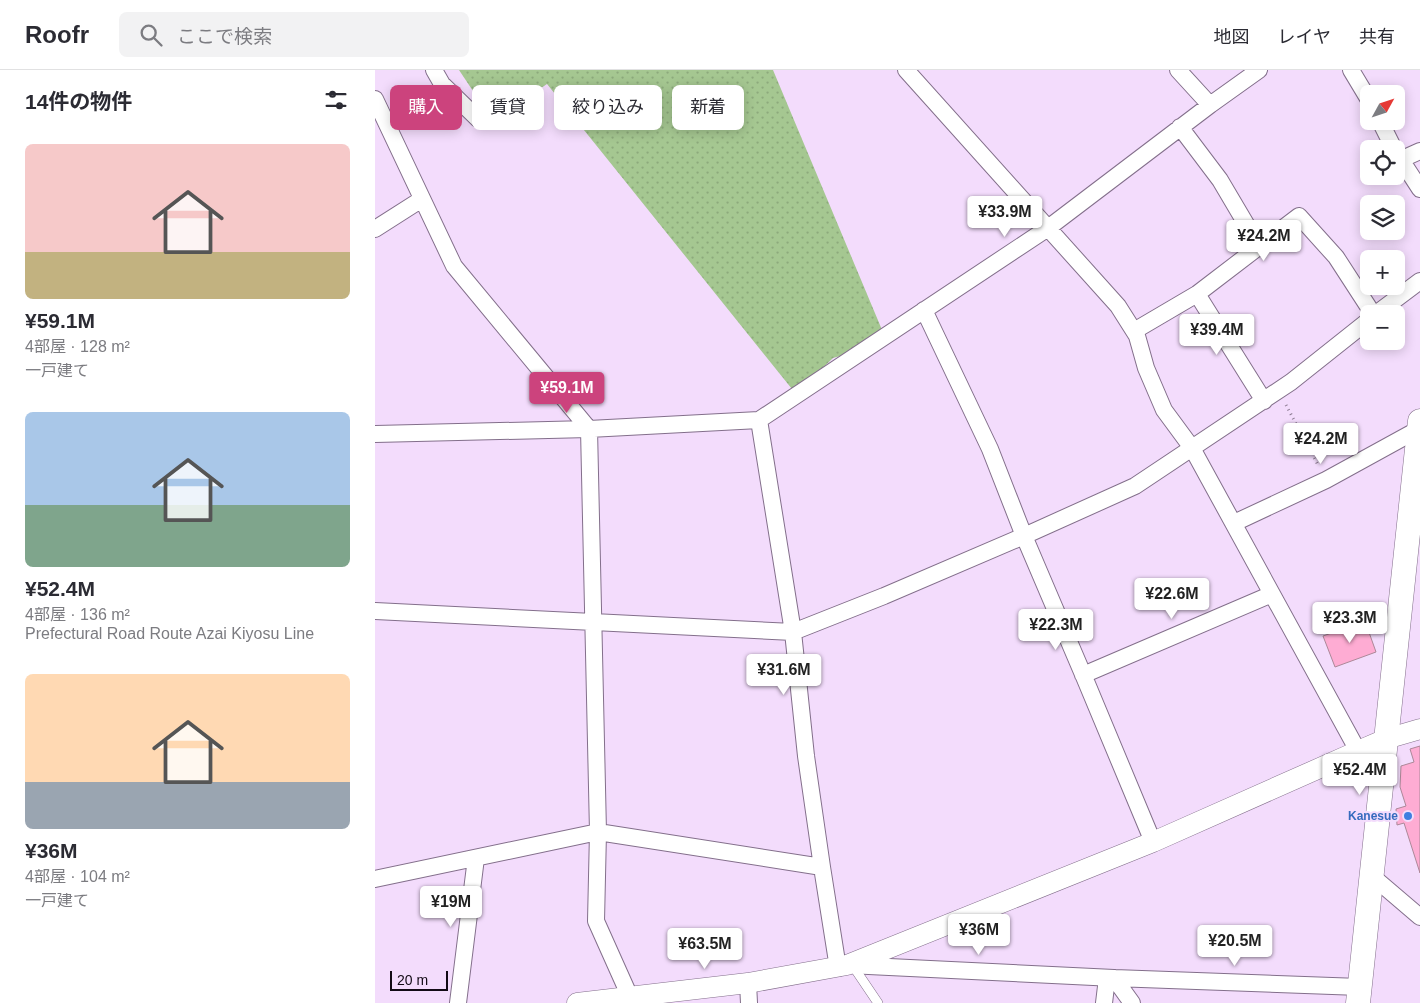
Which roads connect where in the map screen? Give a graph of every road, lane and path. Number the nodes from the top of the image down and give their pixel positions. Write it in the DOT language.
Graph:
graph roads {
  1 [pos="434,70"];
  2 [pos="1178,70"];
  3 [pos="1259,70"];
  4 [pos="1351,70"];
  5 [pos="912,72"];
  6 [pos="1360,85"];
  7 [pos="375,99"];
  8 [pos="1210,105"];
  9 [pos="472,113"];
  10 [pos="1180,127"];
  11 [pos="1420,151"];
  12 [pos="1405,153"];
  13 [pos="1405,166"];
  14 [pos="1420,189"];
  15 [pos="422,199"];
  16 [pos="1048,228"];
  17 [pos="375,229"];
  18 [pos="1259,246"];
  19 [pos="1420,281"];
  20 [pos="1197,294"];
  21 [pos="1369,305"];
  22 [pos="1387,305"];
  23 [pos="924,310"];
  24 [pos="1360,327"];
  25 [pos="1134,331"];
  26 [pos="1279,391"];
  27 [pos="1264,401"];
  28 [pos="759,420"];
  29 [pos="1420,425"];
  30 [pos="589,429"];
  31 [pos="375,434"];
  32 [pos="1192,448"];
  33 [pos="1325,480"];
  34 [pos="1234,524"];
  35 [pos="1024,536"];
  36 [pos="1272,594"];
  37 [pos="375,610"];
  38 [pos="594,621"];
  39 [pos="793,632"];
  40 [pos="1083,675"];
  41 [pos="1420,729"];
  42 [pos="1386,740"];
  43 [pos="1359,751"];
  44 [pos="598,832"];
  45 [pos="1153,842"];
  46 [pos="476,858"];
  47 [pos="822,868"];
  48 [pos="1372,876"];
  49 [pos="375,879"];
  50 [pos="1420,917"];
  51 [pos="846,966"];
  52 [pos="1111,978"];
  53 [pos="749,982"];
  54 [pos="1359,995"];
  55 [pos="630,1000"];
  56 [pos="458,1003"];
  57 [pos="577,1003"];
  58 [pos="749,1003"];
  59 [pos="878,1003"];
  60 [pos="1104,1003"];
  61 [pos="1132,1003"];
  1 -- 9 [label="street"];
  2 -- 8 [label="street"];
  3 -- 8 [label="street"];
  4 -- 6 [label="street"];
  5 -- 16 [label="street"];
  7 -- 15 [label="street"];
  8 -- 10 [label="street"];
  10 -- 16 [label="street"];
  10 -- 18 [label="street"];
  11 -- 12 [label="street"];
  13 -- 14 [label="street"];
  15 -- 17 [label="street"];
  15 -- 30 [label="street"];
  16 -- 23 [label="street"];
  16 -- 25 [label="street"];
  18 -- 20 [label="street"];
  18 -- 21 [label="street"];
  19 -- 22 [label="street"];
  20 -- 25 [label="street"];
  20 -- 27 [label="street"];
  23 -- 28 [label="street"];
  23 -- 35 [label="street"];
  24 -- 26 [label="street"];
  25 -- 32 [label="street"];
  26 -- 27 [label="street"];
  26 -- 33 [label="path"];
  27 -- 32 [label="street"];
  28 -- 30 [label="street"];
  28 -- 39 [label="street"];
  29 -- 33 [label="street"];
  29 -- 42 [label="main road"];
  30 -- 31 [label="street"];
  30 -- 38 [label="street"];
  32 -- 34 [label="street"];
  32 -- 35 [label="street"];
  33 -- 34 [label="street"];
  34 -- 36 [label="street"];
  35 -- 39 [label="street"];
  35 -- 40 [label="street"];
  36 -- 40 [label="street"];
  36 -- 43 [label="street"];
  37 -- 38 [label="street"];
  38 -- 39 [label="street"];
  38 -- 44 [label="street"];
  39 -- 47 [label="street"];
  40 -- 45 [label="street"];
  41 -- 42 [label="street"];
  42 -- 43 [label="street"];
  42 -- 48 [label="main road"];
  43 -- 45 [label="street"];
  44 -- 46 [label="street"];
  44 -- 47 [label="street"];
  44 -- 55 [label="street"];
  45 -- 51 [label="street"];
  46 -- 49 [label="street"];
  46 -- 56 [label="street"];
  47 -- 51 [label="street"];
  48 -- 50 [label="street"];
  48 -- 54 [label="main road"];
  51 -- 52 [label="street"];
  51 -- 53 [label="street"];
  51 -- 59 [label="lane"];
  52 -- 54 [label="street"];
  52 -- 60 [label="street"];
  52 -- 61 [label="street"];
  53 -- 55 [label="street"];
  53 -- 58 [label="street"];
  55 -- 57 [label="street"];
}
